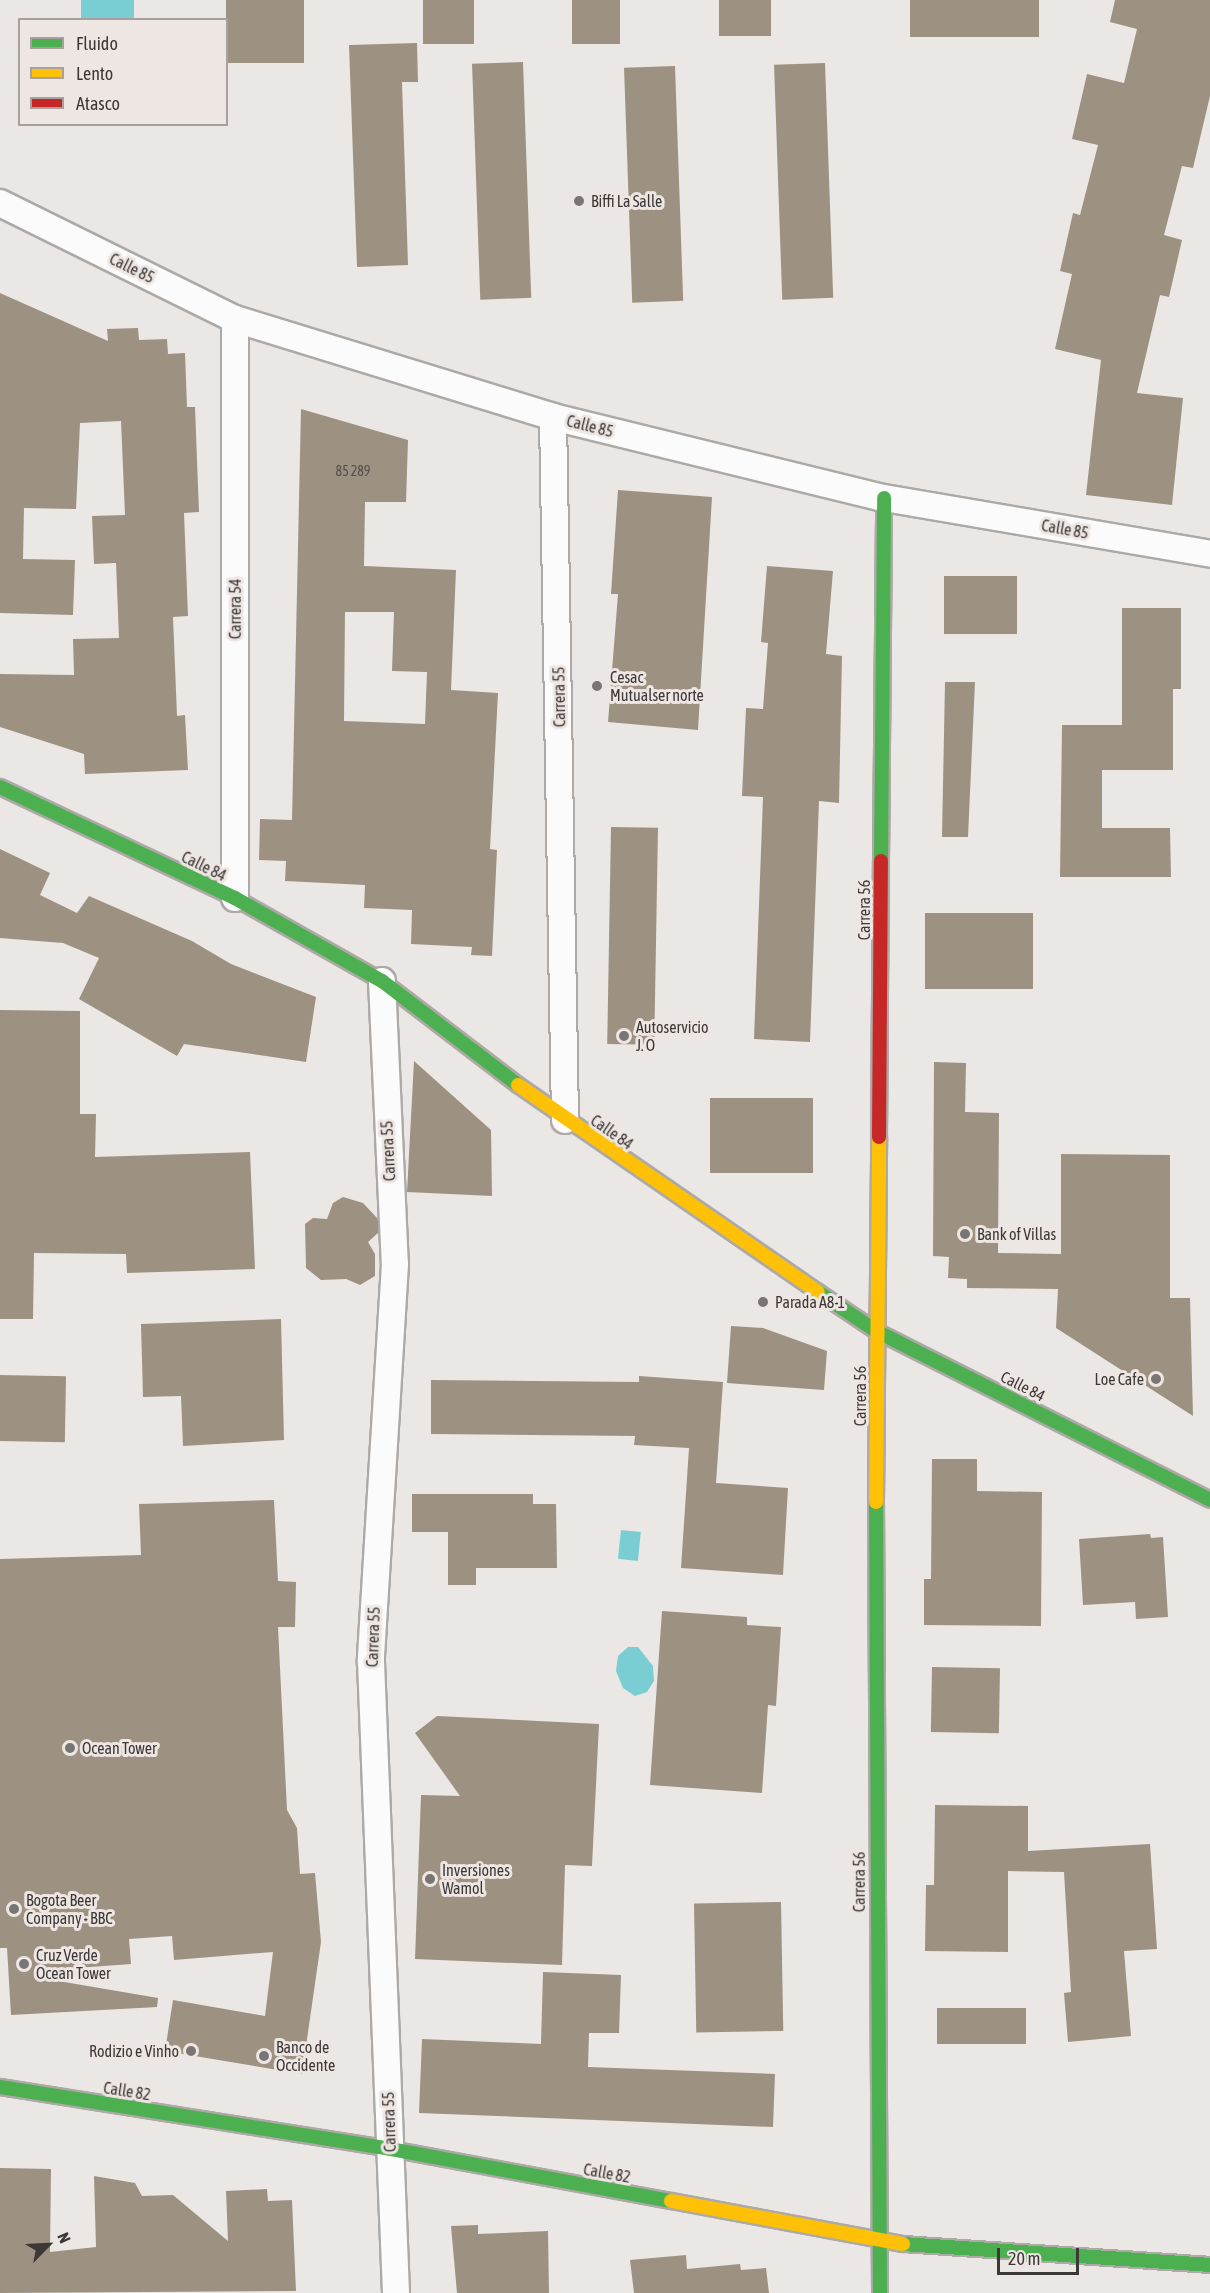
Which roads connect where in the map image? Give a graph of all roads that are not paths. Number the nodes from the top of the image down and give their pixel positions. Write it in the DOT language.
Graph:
graph roads {
  1 [pos="0,203"];
  2 [pos="235,319"];
  3 [pos="553,417"];
  4 [pos="884,498"];
  5 [pos="1210,554"];
  6 [pos="0,787"];
  7 [pos="235,898"];
  8 [pos="382,981"];
  9 [pos="565,1120"];
  10 [pos="876,1331"];
  11 [pos="1210,1500"];
  12 [pos="0,2087"];
  13 [pos="390,2149"];
  14 [pos="877,2239"];
  15 [pos="1210,2265"];
  16 [pos="396,2293"];
  17 [pos="880,2293"];
  1 -- 2 [label="street, Calle 85"];
  2 -- 3 [label="street, Calle 85"];
  2 -- 7 [label="street, Carrera 54"];
  3 -- 4 [label="street, Calle 85"];
  3 -- 9 [label="street, Carrera 55"];
  4 -- 5 [label="street, Calle 85"];
  4 -- 10 [label="street, Carrera 56"];
  6 -- 7 [label="street, Calle 84"];
  7 -- 8 [label="street, Calle 84"];
  8 -- 9 [label="street, Calle 84"];
  8 -- 13 [label="street, Carrera 55"];
  9 -- 10 [label="street, Calle 84"];
  10 -- 11 [label="street, Calle 84"];
  10 -- 14 [label="street, Carrera 56"];
  12 -- 13 [label="street, Calle 82"];
  13 -- 14 [label="street, Calle 82"];
  13 -- 16 [label="street, Carrera 55"];
  14 -- 15 [label="street, Calle 82"];
  14 -- 17 [label="street, Carrera 56"];
}
